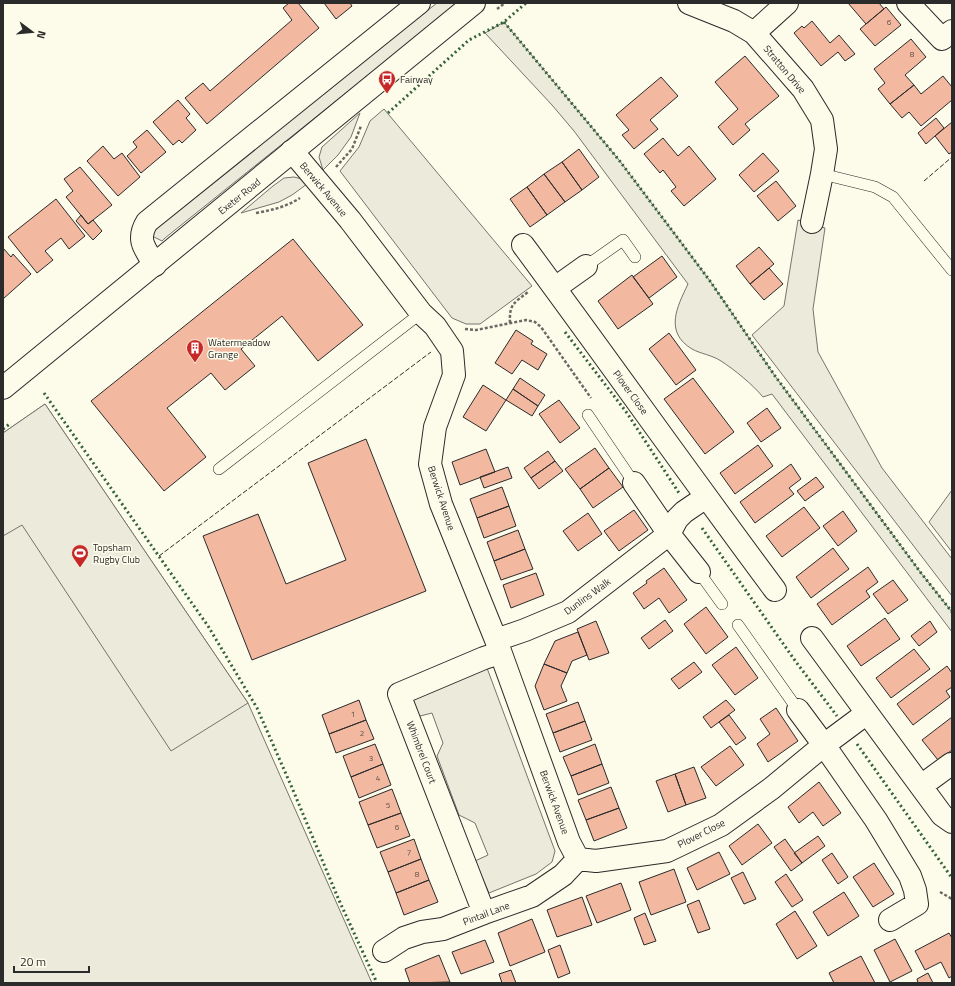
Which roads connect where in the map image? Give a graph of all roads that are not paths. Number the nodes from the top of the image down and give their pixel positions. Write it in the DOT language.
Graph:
graph roads {
  1 [pos="419,3"];
  2 [pos="689,3"];
  3 [pos="787,3"];
  4 [pos="908,3"];
  5 [pos="484,8"];
  6 [pos="754,32"];
  7 [pos="949,41"];
  8 [pos="292,151"];
  9 [pos="822,174"];
  10 [pos="812,222"];
  11 [pos="523,245"];
  12 [pos="635,257"];
  13 [pos="155,265"];
  14 [pos="586,266"];
  15 [pos="952,270"];
  16 [pos="551,283"];
  17 [pos="421,313"];
  18 [pos="3,388"];
  19 [pos="588,415"];
  20 [pos="219,469"];
  21 [pos="634,483"];
  22 [pos="706,497"];
  23 [pos="669,534"];
  24 [pos="698,572"];
  25 [pos="775,590"];
  26 [pos="722,604"];
  27 [pos="738,625"];
  28 [pos="812,638"];
  29 [pos="498,647"];
  30 [pos="798,710"];
  31 [pos="867,714"];
  32 [pos="824,745"];
  33 [pos="951,764"];
  34 [pos="922,786"];
  35 [pos="952,822"];
  36 [pos="578,859"];
  37 [pos="484,913"];
  38 [pos="890,920"];
  39 [pos="384,951"];
  1 -- 13 [label="street"];
  2 -- 6 [label="street, Stratton Drive"];
  3 -- 6 [label="street"];
  4 -- 7 [label="street"];
  5 -- 8 [label="street, Exeter Road"];
  6 -- 9 [label="street, Stratton Drive"];
  8 -- 13 [label="street, Exeter Road"];
  8 -- 17 [label="street, Berwick Avenue"];
  9 -- 10 [label="street, Stratton Drive"];
  9 -- 15 [label="lane"];
  11 -- 16 [label="street, Plover Close"];
  12 -- 14 [label="lane"];
  13 -- 18 [label="street, Exeter Road"];
  14 -- 16 [label="street"];
  16 -- 22 [label="street, Plover Close"];
  17 -- 20 [label="lane"];
  17 -- 29 [label="street, Berwick Avenue"];
  19 -- 21 [label="lane"];
  21 -- 23 [label="street"];
  22 -- 23 [label="street"];
  22 -- 25 [label="street, Plover Close"];
  23 -- 24 [label="street"];
  23 -- 29 [label="street, Dunlins Walk"];
  24 -- 26 [label="lane"];
  27 -- 30 [label="lane"];
  28 -- 31 [label="street"];
  29 -- 36 [label="street, Berwick Avenue"];
  29 -- 37 [label="street, Whimbrel Court"];
  30 -- 32 [label="street"];
  31 -- 32 [label="street, Plover Close"];
  31 -- 34 [label="street"];
  32 -- 36 [label="street, Plover Close"];
  32 -- 38 [label="street"];
  33 -- 34 [label="street"];
  34 -- 35 [label="street"];
  36 -- 37 [label="street, Pintail Lane"];
  37 -- 39 [label="street, Pintail Lane"];
}
